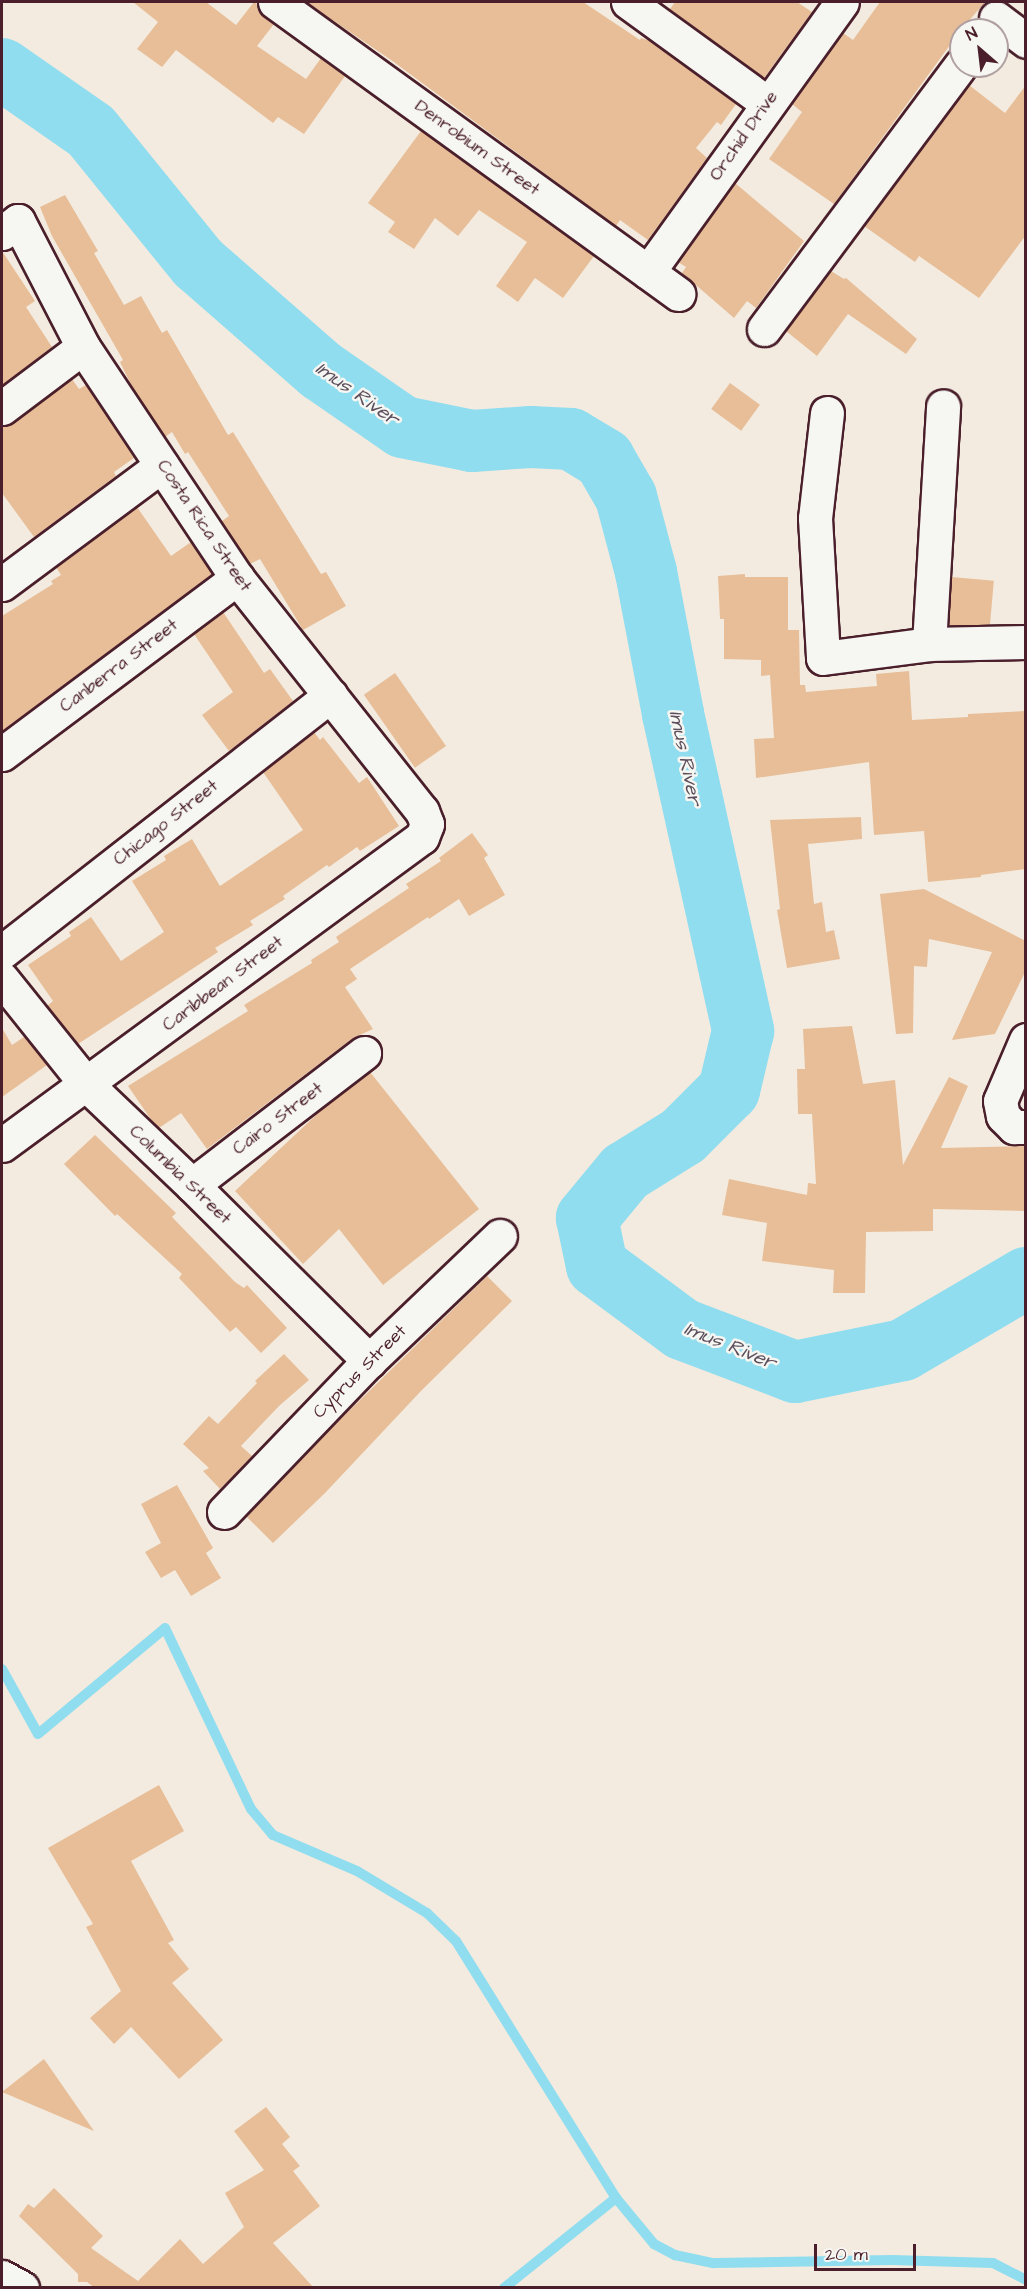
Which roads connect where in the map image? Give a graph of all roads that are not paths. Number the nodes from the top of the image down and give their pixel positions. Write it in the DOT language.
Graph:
graph roads {
  1 [pos="275,2"];
  2 [pos="628,2"];
  3 [pos="842,2"];
  4 [pos="997,17"];
  5 [pos="1026,40"];
  6 [pos="951,78"];
  7 [pos="767,103"];
  8 [pos="10,227"];
  9 [pos="648,272"];
  10 [pos="678,294"];
  11 [pos="764,329"];
  12 [pos="83,347"];
  13 [pos="943,406"];
  14 [pos="2,408"];
  15 [pos="827,413"];
  16 [pos="162,465"];
  17 [pos="237,578"];
  18 [pos="2,584"];
  19 [pos="1026,642"];
  20 [pos="929,644"];
  21 [pos="332,695"];
  22 [pos="2,754"];
  23 [pos="422,811"];
  24 [pos="2,952"];
  25 [pos="2,979"];
  26 [pos="1026,1040"];
  27 [pos="364,1053"];
  28 [pos="87,1085"];
  29 [pos="1026,1127"];
  30 [pos="2,1145"];
  31 [pos="192,1185"];
  32 [pos="500,1236"];
  33 [pos="369,1361"];
  34 [pos="224,1512"];
  35 [pos="2,2277"];
  36 [pos="22,2288"];
  1 -- 9 [label="street, Denrobium Street"];
  2 -- 7 [label="street"];
  3 -- 7 [label="street, Orchid Drive"];
  4 -- 5 [label="street"];
  6 -- 11 [label="street"];
  7 -- 9 [label="street, Orchid Drive"];
  8 -- 12 [label="street, Costa Rica Street"];
  9 -- 10 [label="street, Denrobium Street"];
  12 -- 14 [label="street"];
  12 -- 16 [label="street, Costa Rica Street"];
  13 -- 20 [label="street"];
  15 -- 20 [label="street"];
  16 -- 17 [label="street, Costa Rica Street"];
  16 -- 18 [label="street"];
  17 -- 21 [label="street, Costa Rica Street"];
  17 -- 22 [label="street, Canberra Street"];
  19 -- 20 [label="street"];
  21 -- 23 [label="street, Costa Rica Street"];
  21 -- 24 [label="street, Chicago Street"];
  23 -- 28 [label="street, Caribbean Street"];
  25 -- 28 [label="street, Columbia Street"];
  26 -- 29 [label="street"];
  27 -- 31 [label="street, Cairo Street"];
  28 -- 30 [label="street, Caribbean Street"];
  28 -- 31 [label="street, Columbia Street"];
  31 -- 33 [label="street, Columbia Street"];
  32 -- 33 [label="street, Cyprus Street"];
  33 -- 34 [label="street, Cyprus Street"];
  35 -- 36 [label="street"];
}
